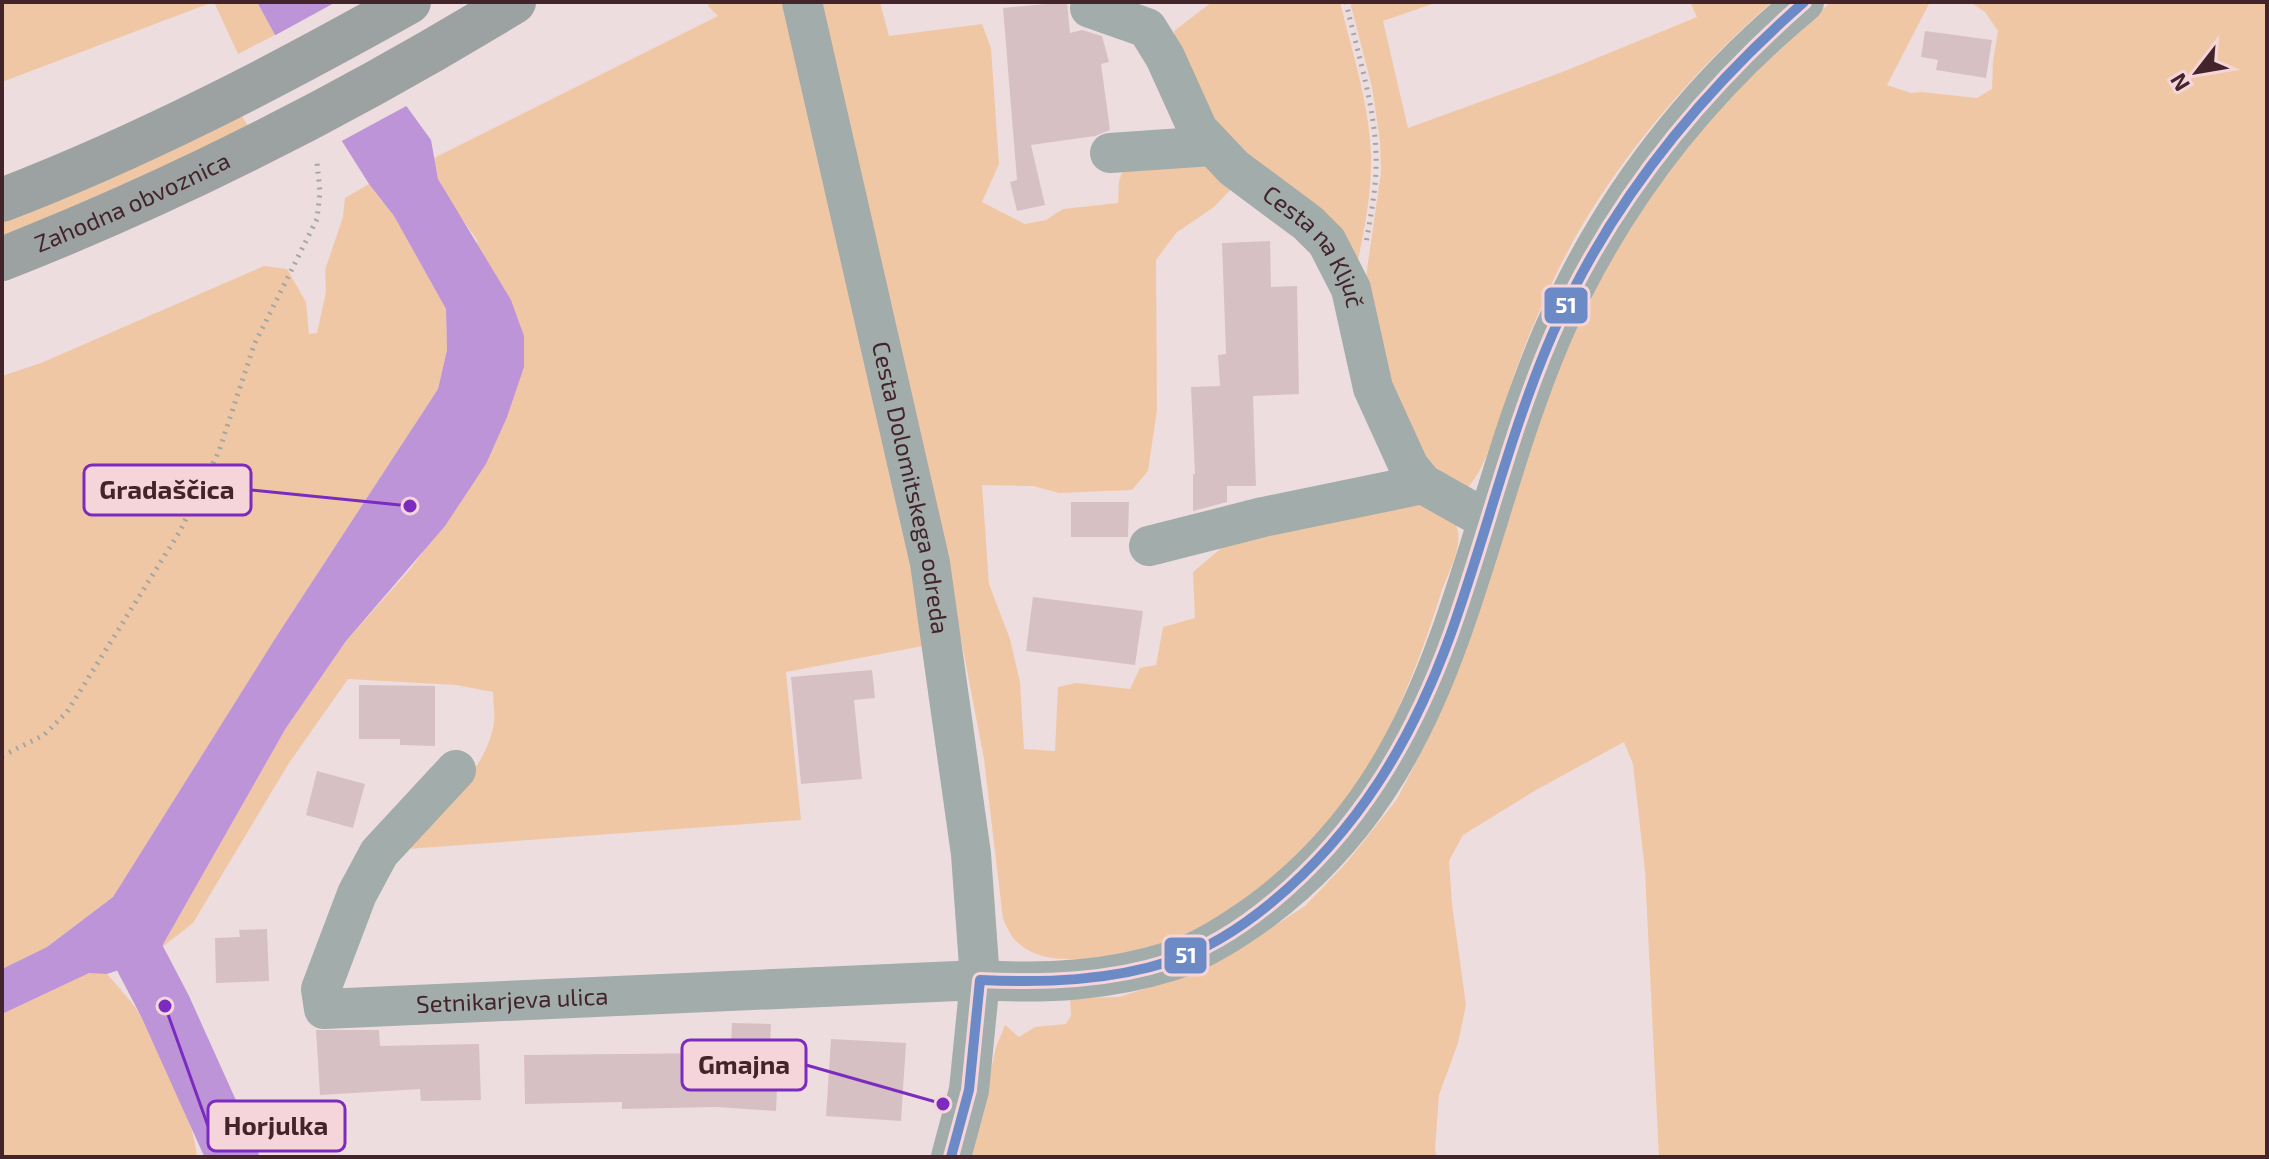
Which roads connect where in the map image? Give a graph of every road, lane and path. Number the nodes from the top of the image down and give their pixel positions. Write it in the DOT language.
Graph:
graph roads {
  1 [pos="409,2"];
  2 [pos="514,2"];
  3 [pos="802,2"];
  4 [pos="1346,2"];
  5 [pos="1804,2"];
  6 [pos="1090,8"];
  7 [pos="1212,146"];
  8 [pos="1110,153"];
  9 [pos="317,162"];
  10 [pos="2,200"];
  11 [pos="2,259"];
  12 [pos="1353,299"];
  13 [pos="1423,484"];
  14 [pos="1487,520"];
  15 [pos="1149,546"];
  16 [pos="2,756"];
  17 [pos="456,770"];
  18 [pos="980,980"];
  19 [pos="951,1157"];
  1 -- 10 [label="highway"];
  2 -- 11 [label="highway, Zahodna obvoznica"];
  3 -- 18 [label="street, Cesta Dolomitskega odreda"];
  4 -- 12 [label="path"];
  5 -- 14 [label="street"];
  6 -- 7 [label="street, Cesta na Ključ"];
  7 -- 8 [label="street"];
  7 -- 12 [label="street, Cesta na Ključ"];
  9 -- 16 [label="path"];
  12 -- 13 [label="street, Cesta na Ključ"];
  13 -- 14 [label="street, Cesta na Ključ"];
  13 -- 15 [label="street"];
  14 -- 18 [label="street"];
  17 -- 18 [label="street, Setnikarjeva ulica"];
  18 -- 19 [label="street, Cesta Dolomitskega odreda"];
}
